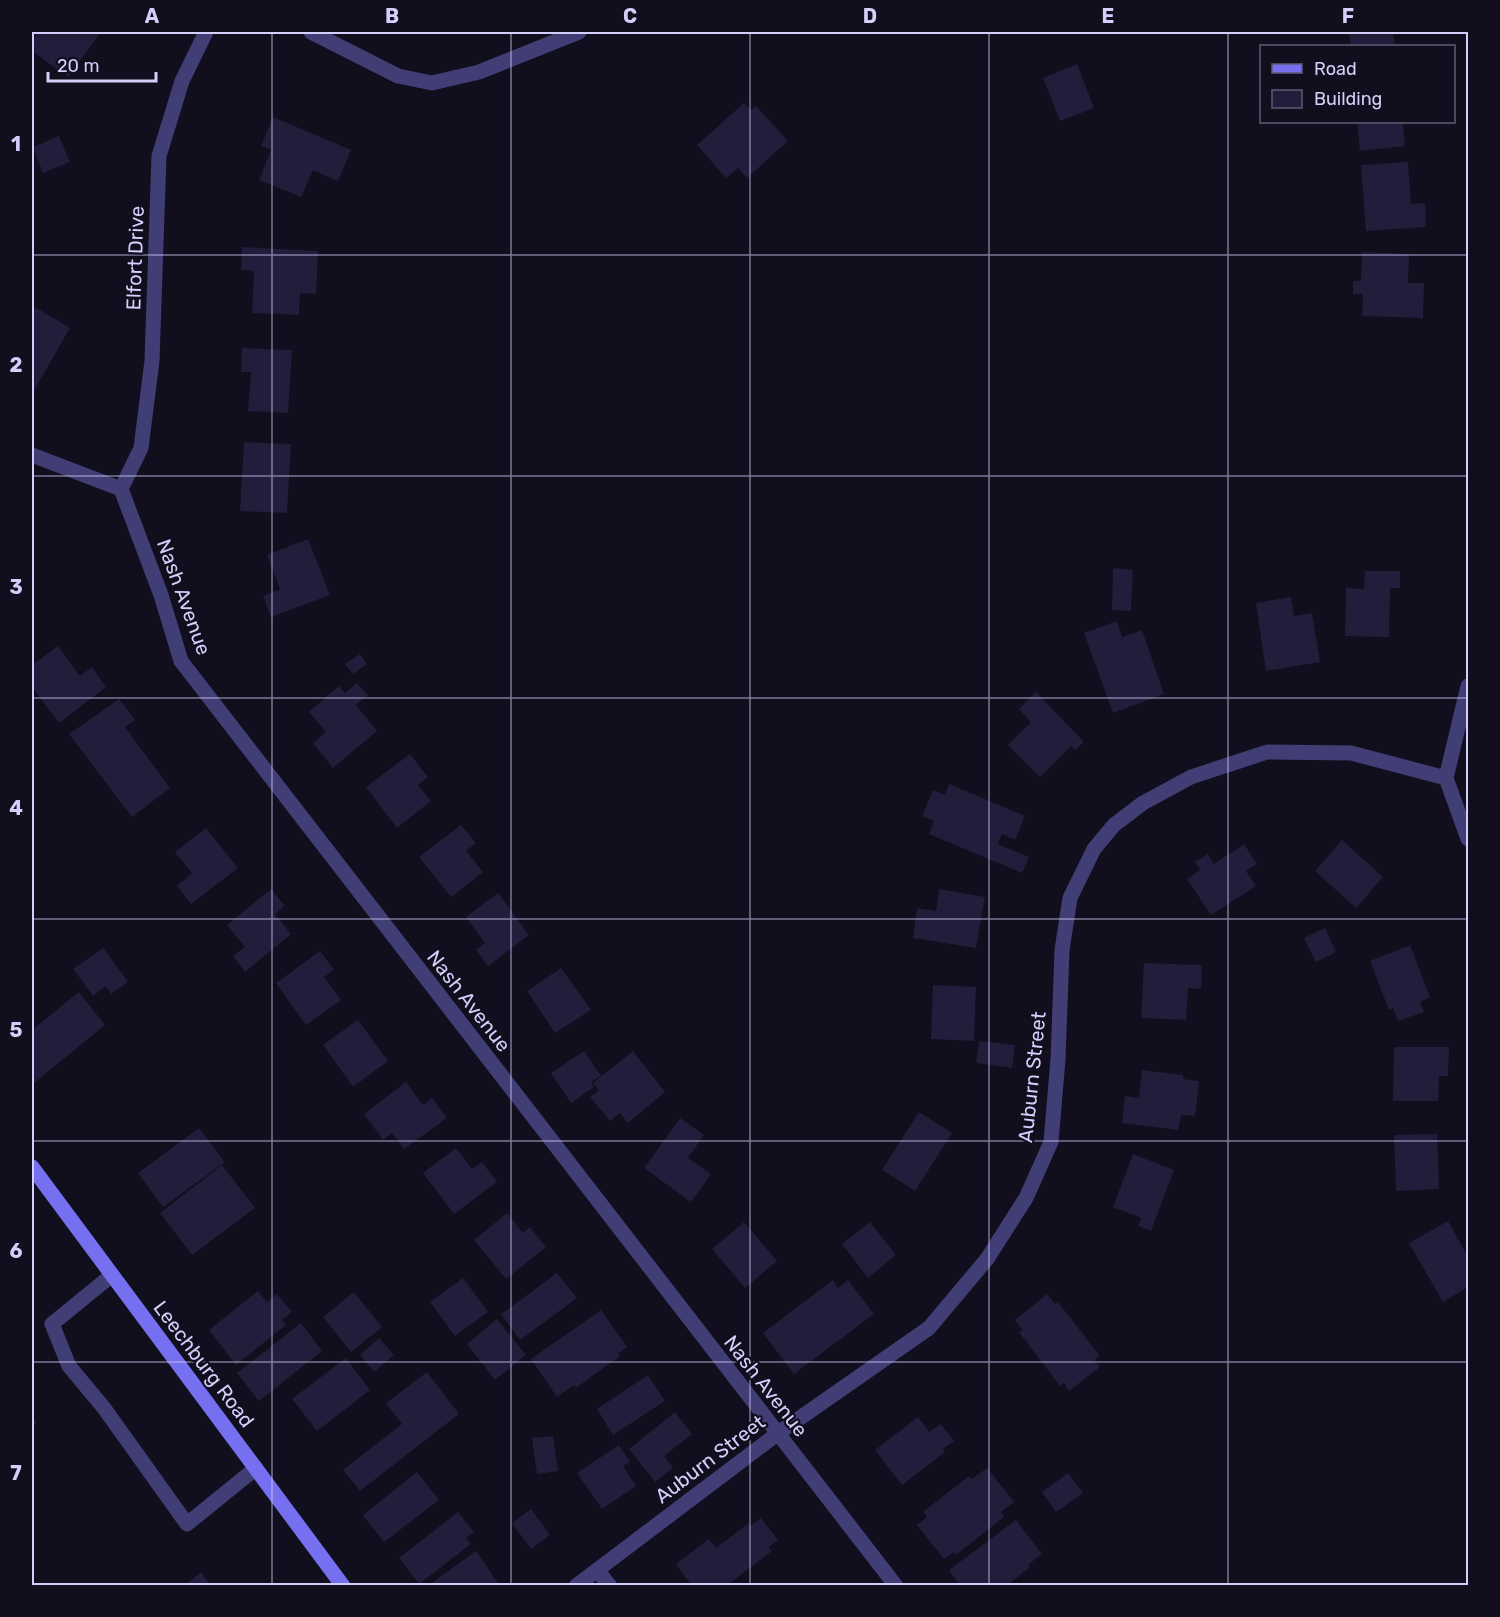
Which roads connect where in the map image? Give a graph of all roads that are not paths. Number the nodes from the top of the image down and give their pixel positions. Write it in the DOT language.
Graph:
graph roads {
  1 [pos="206,32"];
  2 [pos="311,32"];
  3 [pos="579,32"];
  4 [pos="32,455"];
  5 [pos="121,489"];
  6 [pos="1468,686"];
  7 [pos="1446,778"];
  8 [pos="1468,839"];
  9 [pos="32,1167"];
  10 [pos="112,1275"];
  11 [pos="777,1434"];
  12 [pos="256,1468"];
  13 [pos="597,1570"];
  14 [pos="343,1586"];
  15 [pos="576,1586"];
  16 [pos="610,1586"];
  17 [pos="896,1586"];
  1 -- 5 [label="street, Elfort Drive"];
  2 -- 3 [label="street"];
  4 -- 5 [label="street"];
  5 -- 11 [label="street, Nash Avenue"];
  6 -- 7 [label="street"];
  7 -- 8 [label="street"];
  7 -- 11 [label="street, Auburn Street"];
  9 -- 10 [label="street, Leechburg Road"];
  10 -- 12 [label="street, Leechburg Road"];
  10 -- 12 [label="street"];
  11 -- 13 [label="street, Auburn Street"];
  11 -- 17 [label="street, Nash Avenue"];
  12 -- 14 [label="street, Leechburg Road"];
  13 -- 15 [label="street, Auburn Street"];
  13 -- 16 [label="street"];
}
